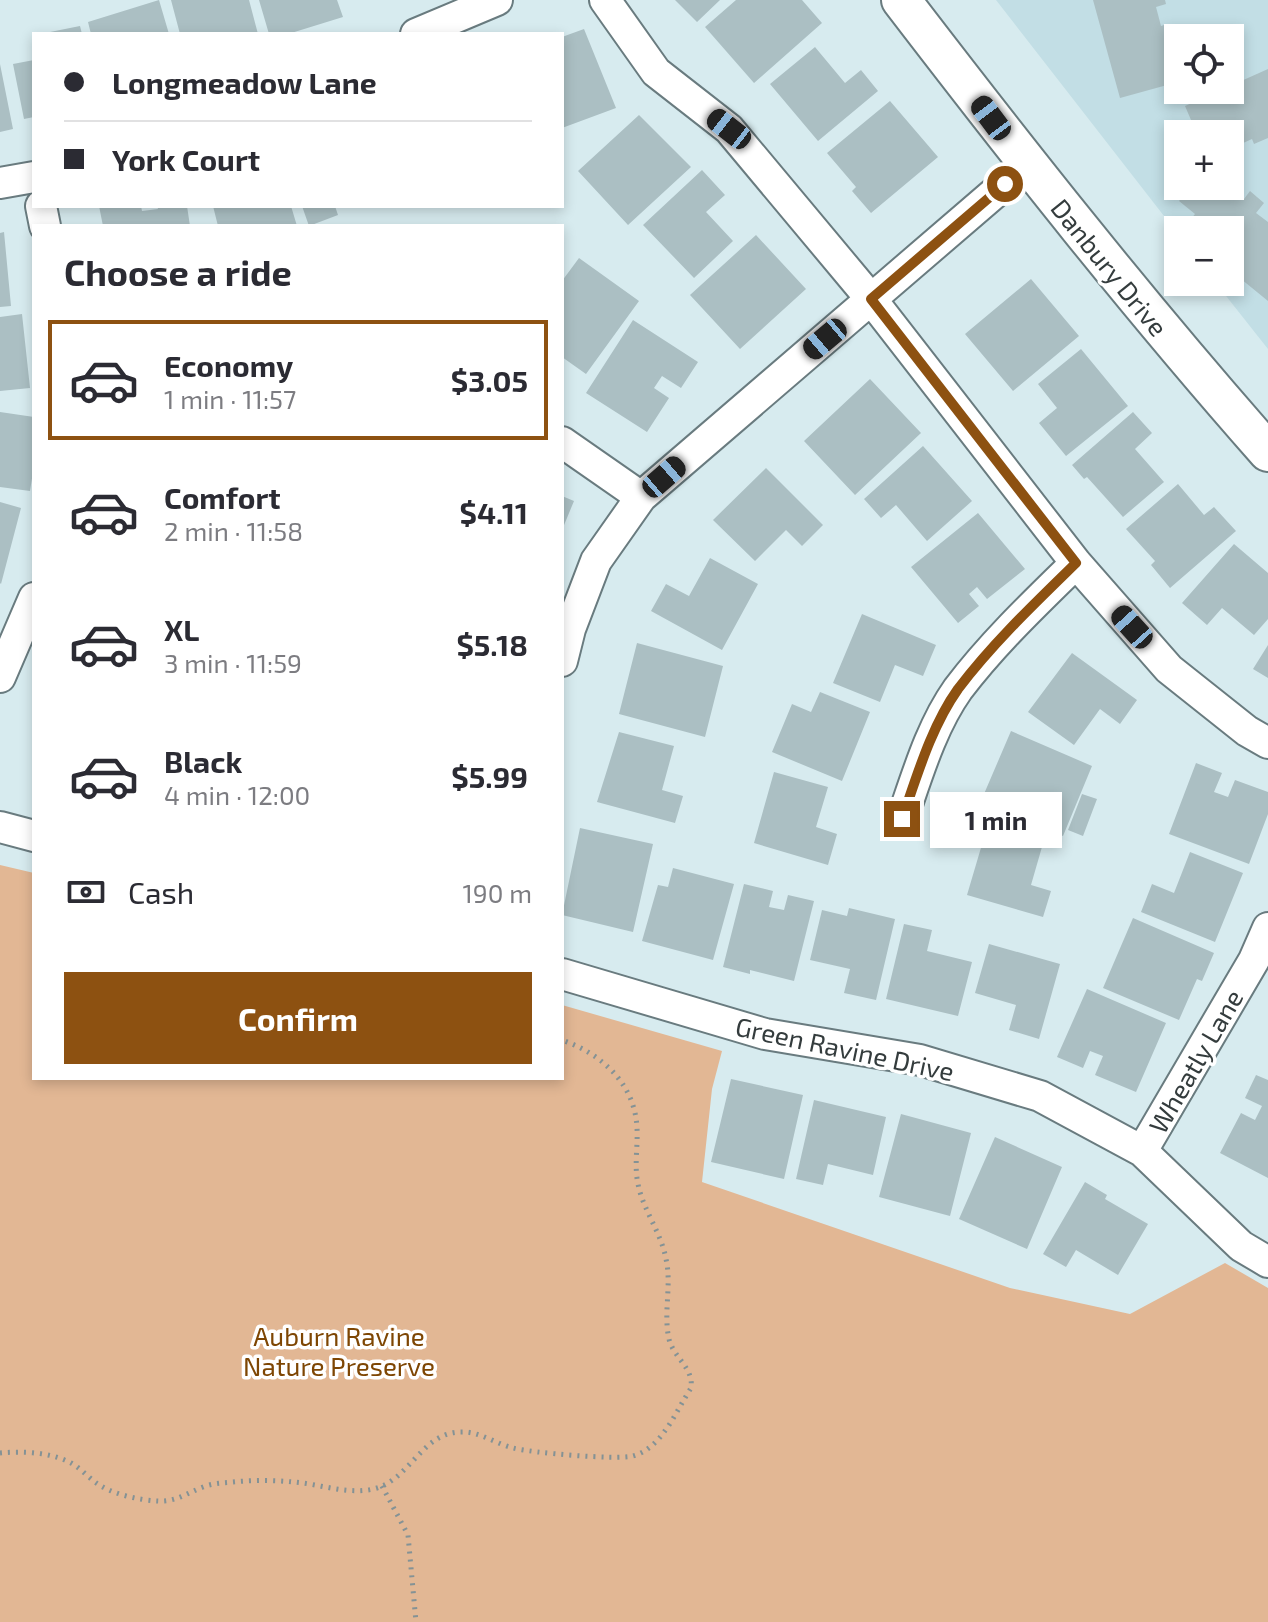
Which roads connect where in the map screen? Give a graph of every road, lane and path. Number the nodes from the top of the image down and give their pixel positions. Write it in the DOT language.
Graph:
graph roads {
  1 [pos="497,0"];
  2 [pos="605,0"];
  3 [pos="901,0"];
  4 [pos="421,32"];
  5 [pos="1027,165"];
  6 [pos="32,177"];
  7 [pos="0,183"];
  8 [pos="871,299"];
  9 [pos="564,443"];
  10 [pos="1268,452"];
  11 [pos="641,497"];
  12 [pos="1076,563"];
  13 [pos="32,603"];
  14 [pos="564,653"];
  15 [pos="0,677"];
  16 [pos="1268,743"];
  17 [pos="902,819"];
  18 [pos="0,827"];
  19 [pos="32,835"];
  20 [pos="1268,928"];
  21 [pos="564,975"];
  22 [pos="564,1041"];
  23 [pos="1142,1151"];
  24 [pos="1268,1262"];
  25 [pos="0,1453"];
  26 [pos="382,1486"];
  27 [pos="416,1622"];
  1 -- 4 [label="street"];
  2 -- 8 [label="street"];
  3 -- 5 [label="street, Danbury Drive"];
  5 -- 8 [label="street"];
  5 -- 10 [label="street, Danbury Drive"];
  6 -- 7 [label="street"];
  8 -- 11 [label="street"];
  8 -- 12 [label="street"];
  9 -- 11 [label="street"];
  11 -- 14 [label="street"];
  12 -- 16 [label="street"];
  12 -- 17 [label="street"];
  13 -- 15 [label="street"];
  18 -- 19 [label="street"];
  20 -- 23 [label="street, Wheatly Lane"];
  21 -- 23 [label="street, Green Ravine Drive"];
  22 -- 26 [label="path"];
  23 -- 24 [label="street, Green Ravine Drive"];
  25 -- 26 [label="path"];
  26 -- 27 [label="path"];
}
